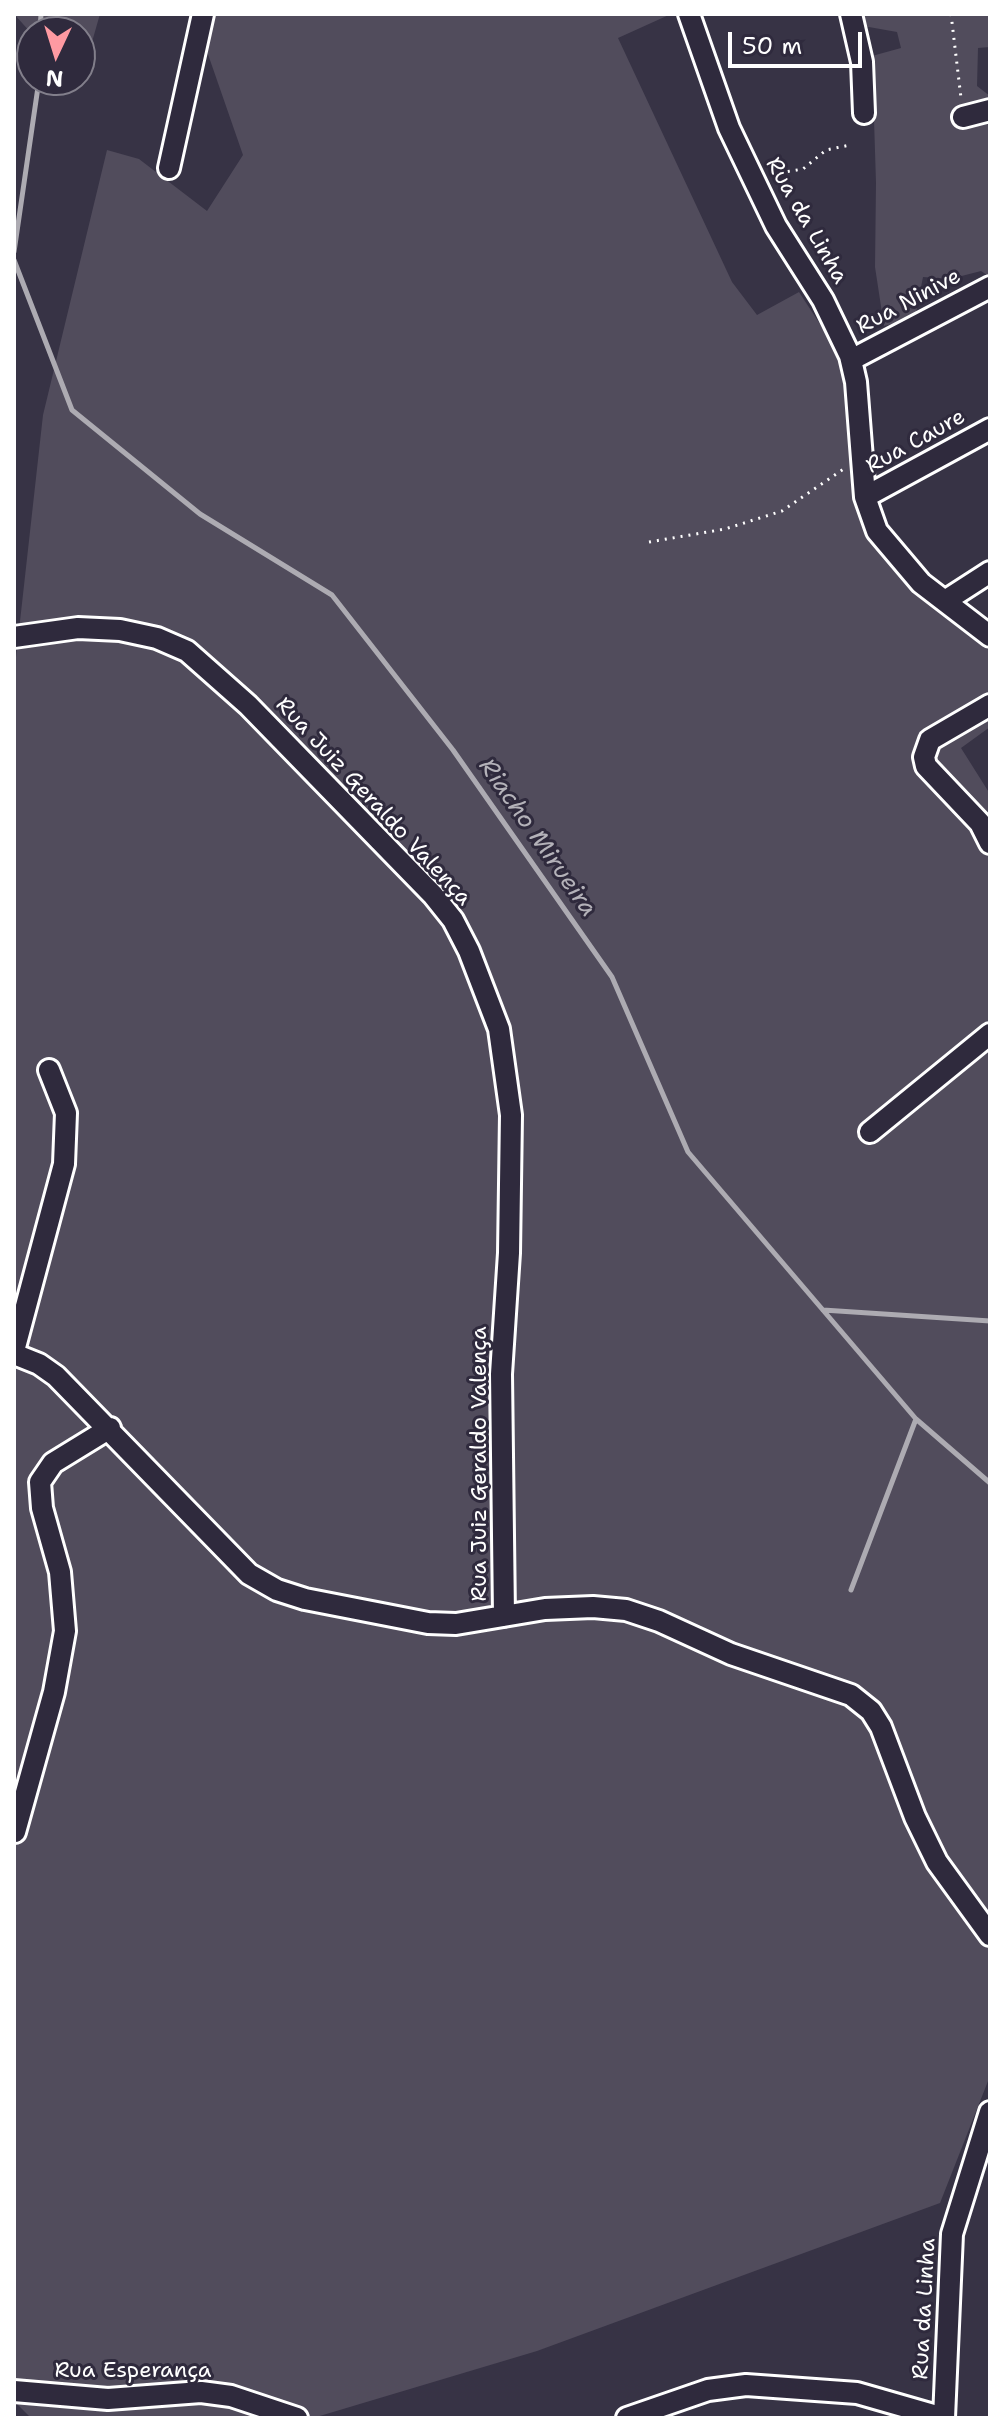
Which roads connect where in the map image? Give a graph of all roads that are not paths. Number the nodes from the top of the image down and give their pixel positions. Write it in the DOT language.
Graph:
graph roads {
  1 [pos="203,14"];
  2 [pos="689,14"];
  3 [pos="851,14"];
  4 [pos="990,110"];
  5 [pos="864,113"];
  6 [pos="963,117"];
  7 [pos="169,168"];
  8 [pos="990,287"];
  9 [pos="851,360"];
  10 [pos="990,429"];
  11 [pos="865,497"];
  12 [pos="990,572"];
  13 [pos="945,601"];
  14 [pos="990,636"];
  15 [pos="14,637"];
  16 [pos="990,705"];
  17 [pos="990,843"];
  18 [pos="990,1034"];
  19 [pos="49,1070"];
  20 [pos="870,1132"];
  21 [pos="14,1353"];
  22 [pos="110,1428"];
  23 [pos="504,1616"];
  24 [pos="15,1832"];
  25 [pos="990,1935"];
  26 [pos="990,2112"];
  27 [pos="14,2391"];
  28 [pos="297,2418"];
  29 [pos="627,2418"];
  30 [pos="944,2418"];
  1 -- 7 [label="street"];
  2 -- 9 [label="street, Rua da Linha"];
  3 -- 5 [label="street"];
  4 -- 6 [label="street"];
  8 -- 9 [label="street, Rua Ninive"];
  9 -- 11 [label="street, Rua da Linha"];
  10 -- 11 [label="street, Rua Caure"];
  11 -- 13 [label="street, Rua da Linha"];
  12 -- 13 [label="street"];
  13 -- 14 [label="street, Rua da Linha"];
  15 -- 23 [label="street, Rua Juiz Geraldo Valença"];
  16 -- 17 [label="street"];
  18 -- 20 [label="street"];
  19 -- 21 [label="street"];
  21 -- 22 [label="street"];
  22 -- 23 [label="street"];
  22 -- 24 [label="street"];
  23 -- 25 [label="street"];
  26 -- 30 [label="street, Rua da Linha"];
  27 -- 28 [label="street, Rua Esperança"];
  29 -- 30 [label="street"];
}
